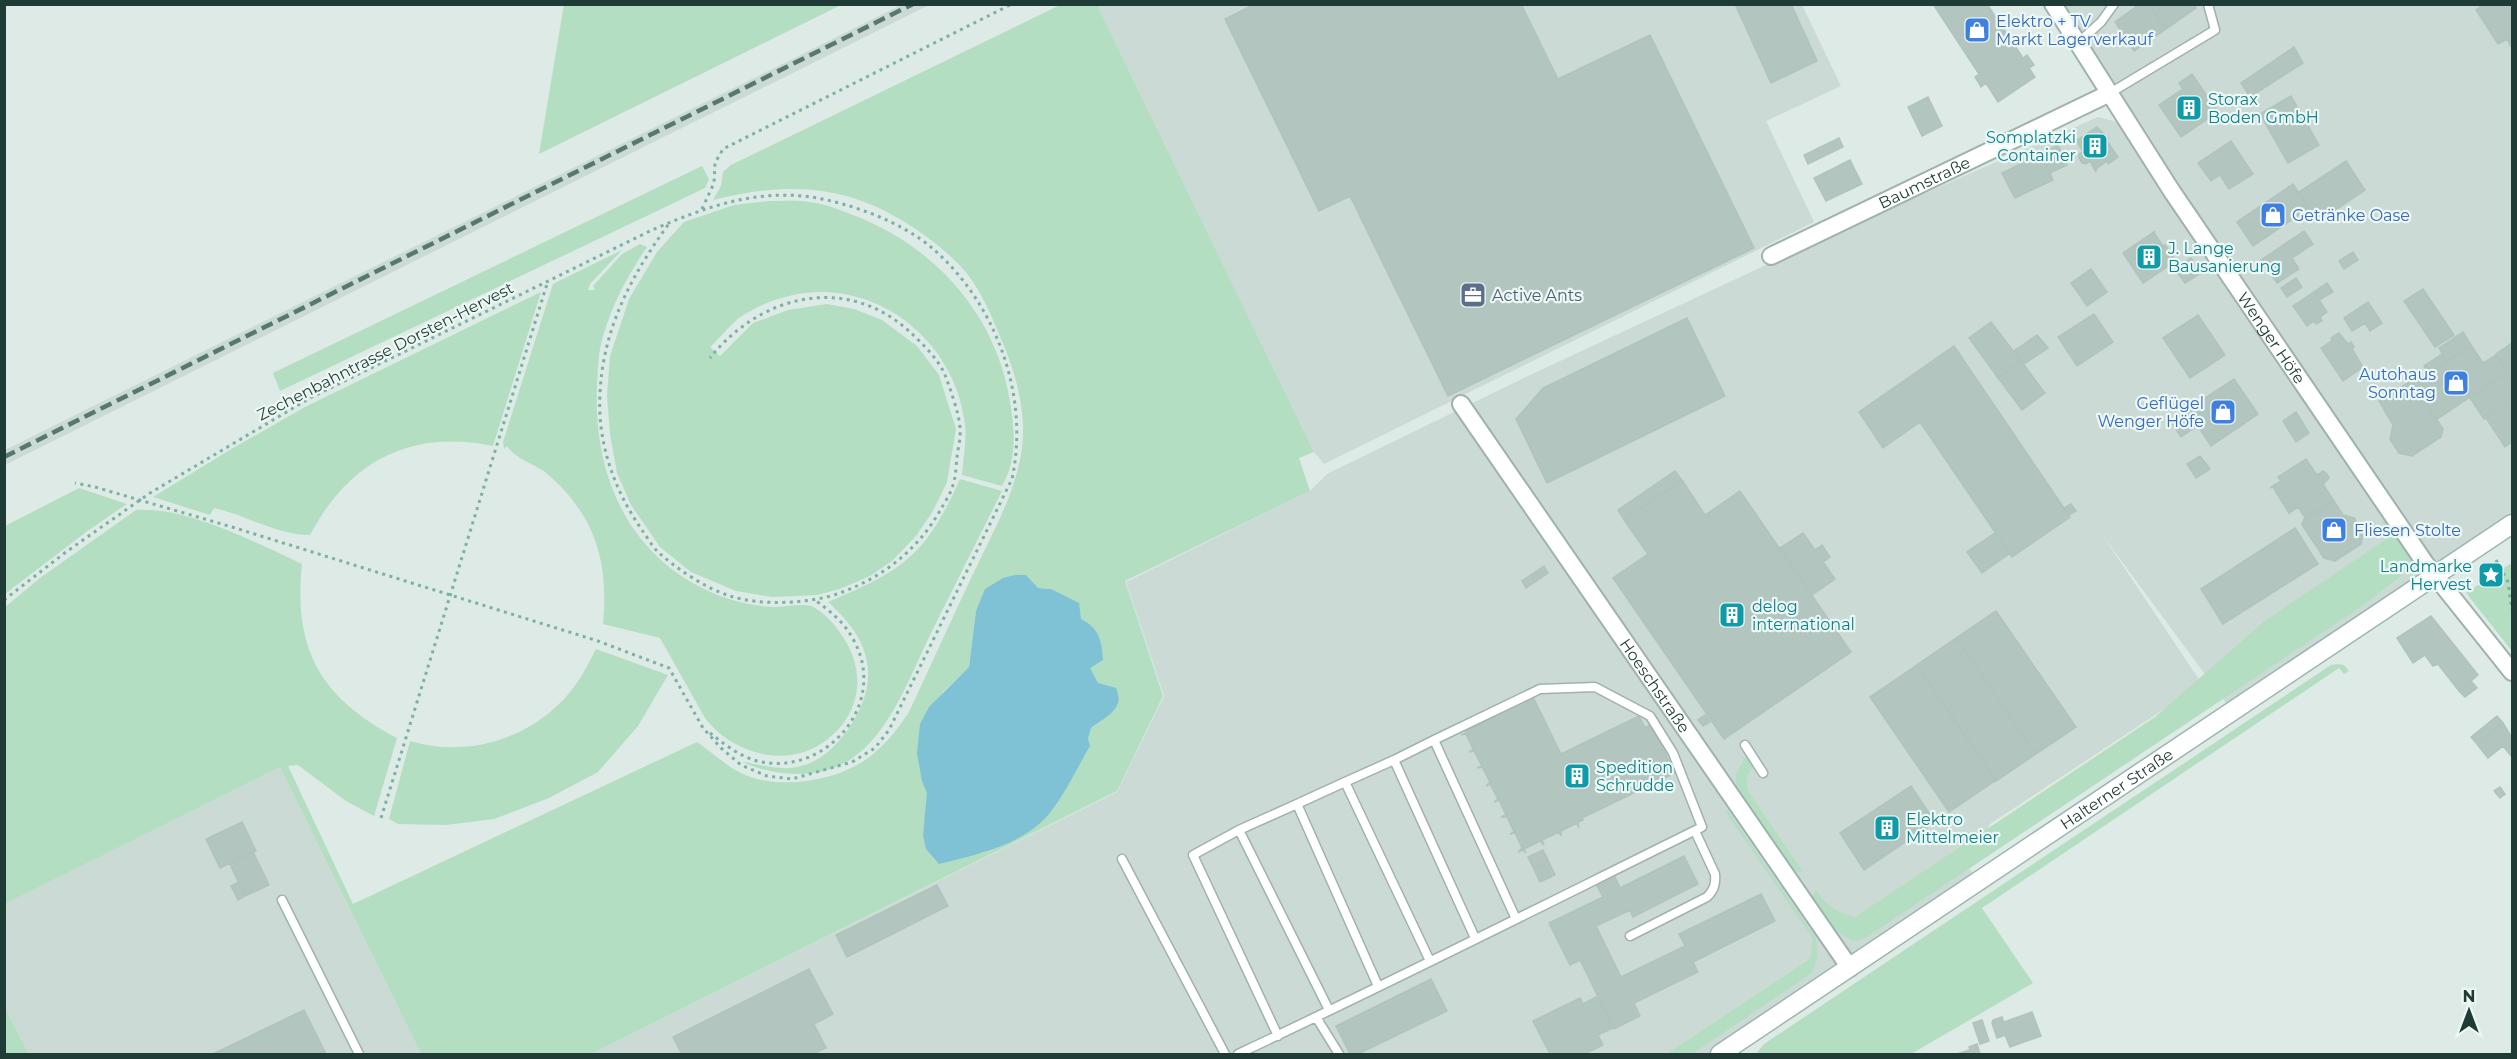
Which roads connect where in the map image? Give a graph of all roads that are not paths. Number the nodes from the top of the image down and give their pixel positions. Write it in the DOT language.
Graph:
graph roads {
  1 [pos="2054,4"];
  2 [pos="2114,4"];
  3 [pos="2208,4"];
  4 [pos="2078,43"];
  5 [pos="2110,93"];
  6 [pos="1771,256"];
  7 [pos="1461,404"];
  8 [pos="2512,524"];
  9 [pos="2434,577"];
  10 [pos="2512,672"];
  11 [pos="1434,740"];
  12 [pos="1745,745"];
  13 [pos="1394,760"];
  14 [pos="1763,773"];
  15 [pos="1345,782"];
  16 [pos="1297,804"];
  17 [pos="1239,830"];
  18 [pos="1695,831"];
  19 [pos="1122,859"];
  20 [pos="282,900"];
  21 [pos="1516,919"];
  22 [pos="1630,936"];
  23 [pos="1475,938"];
  24 [pos="1430,961"];
  25 [pos="1850,968"];
  26 [pos="1378,986"];
  27 [pos="1329,1010"];
  28 [pos="1316,1017"];
  29 [pos="1278,1036"];
  30 [pos="1728,1052"];
  31 [pos="359,1054"];
  32 [pos="1225,1054"];
  33 [pos="1238,1054"];
  34 [pos="1339,1054"];
  1 -- 4 [label="street, Wenger Höfe"];
  2 -- 4 [label="lane"];
  3 -- 5 [label="lane"];
  4 -- 5 [label="street, Wenger Höfe"];
  5 -- 6 [label="street, Baumstraße"];
  5 -- 9 [label="street, Wenger Höfe"];
  7 -- 25 [label="street, Hoeschstraße"];
  8 -- 9 [label="main road, Halterner Straße"];
  9 -- 10 [label="street, Wenger Höfe"];
  9 -- 25 [label="main road, Halterner Straße"];
  11 -- 13 [label="lane"];
  11 -- 18 [label="lane"];
  11 -- 21 [label="lane"];
  12 -- 14 [label="lane"];
  13 -- 15 [label="lane"];
  13 -- 23 [label="lane"];
  15 -- 16 [label="lane"];
  15 -- 24 [label="lane"];
  16 -- 17 [label="lane"];
  16 -- 26 [label="lane"];
  17 -- 27 [label="lane"];
  17 -- 29 [label="lane"];
  18 -- 21 [label="lane"];
  18 -- 22 [label="lane"];
  19 -- 32 [label="lane"];
  20 -- 31 [label="lane"];
  21 -- 23 [label="lane"];
  23 -- 24 [label="lane"];
  24 -- 26 [label="lane"];
  25 -- 30 [label="main road, Halterner Straße"];
  26 -- 27 [label="lane"];
  27 -- 28 [label="lane"];
  28 -- 29 [label="lane"];
  28 -- 34 [label="lane"];
  29 -- 33 [label="lane"];
}
